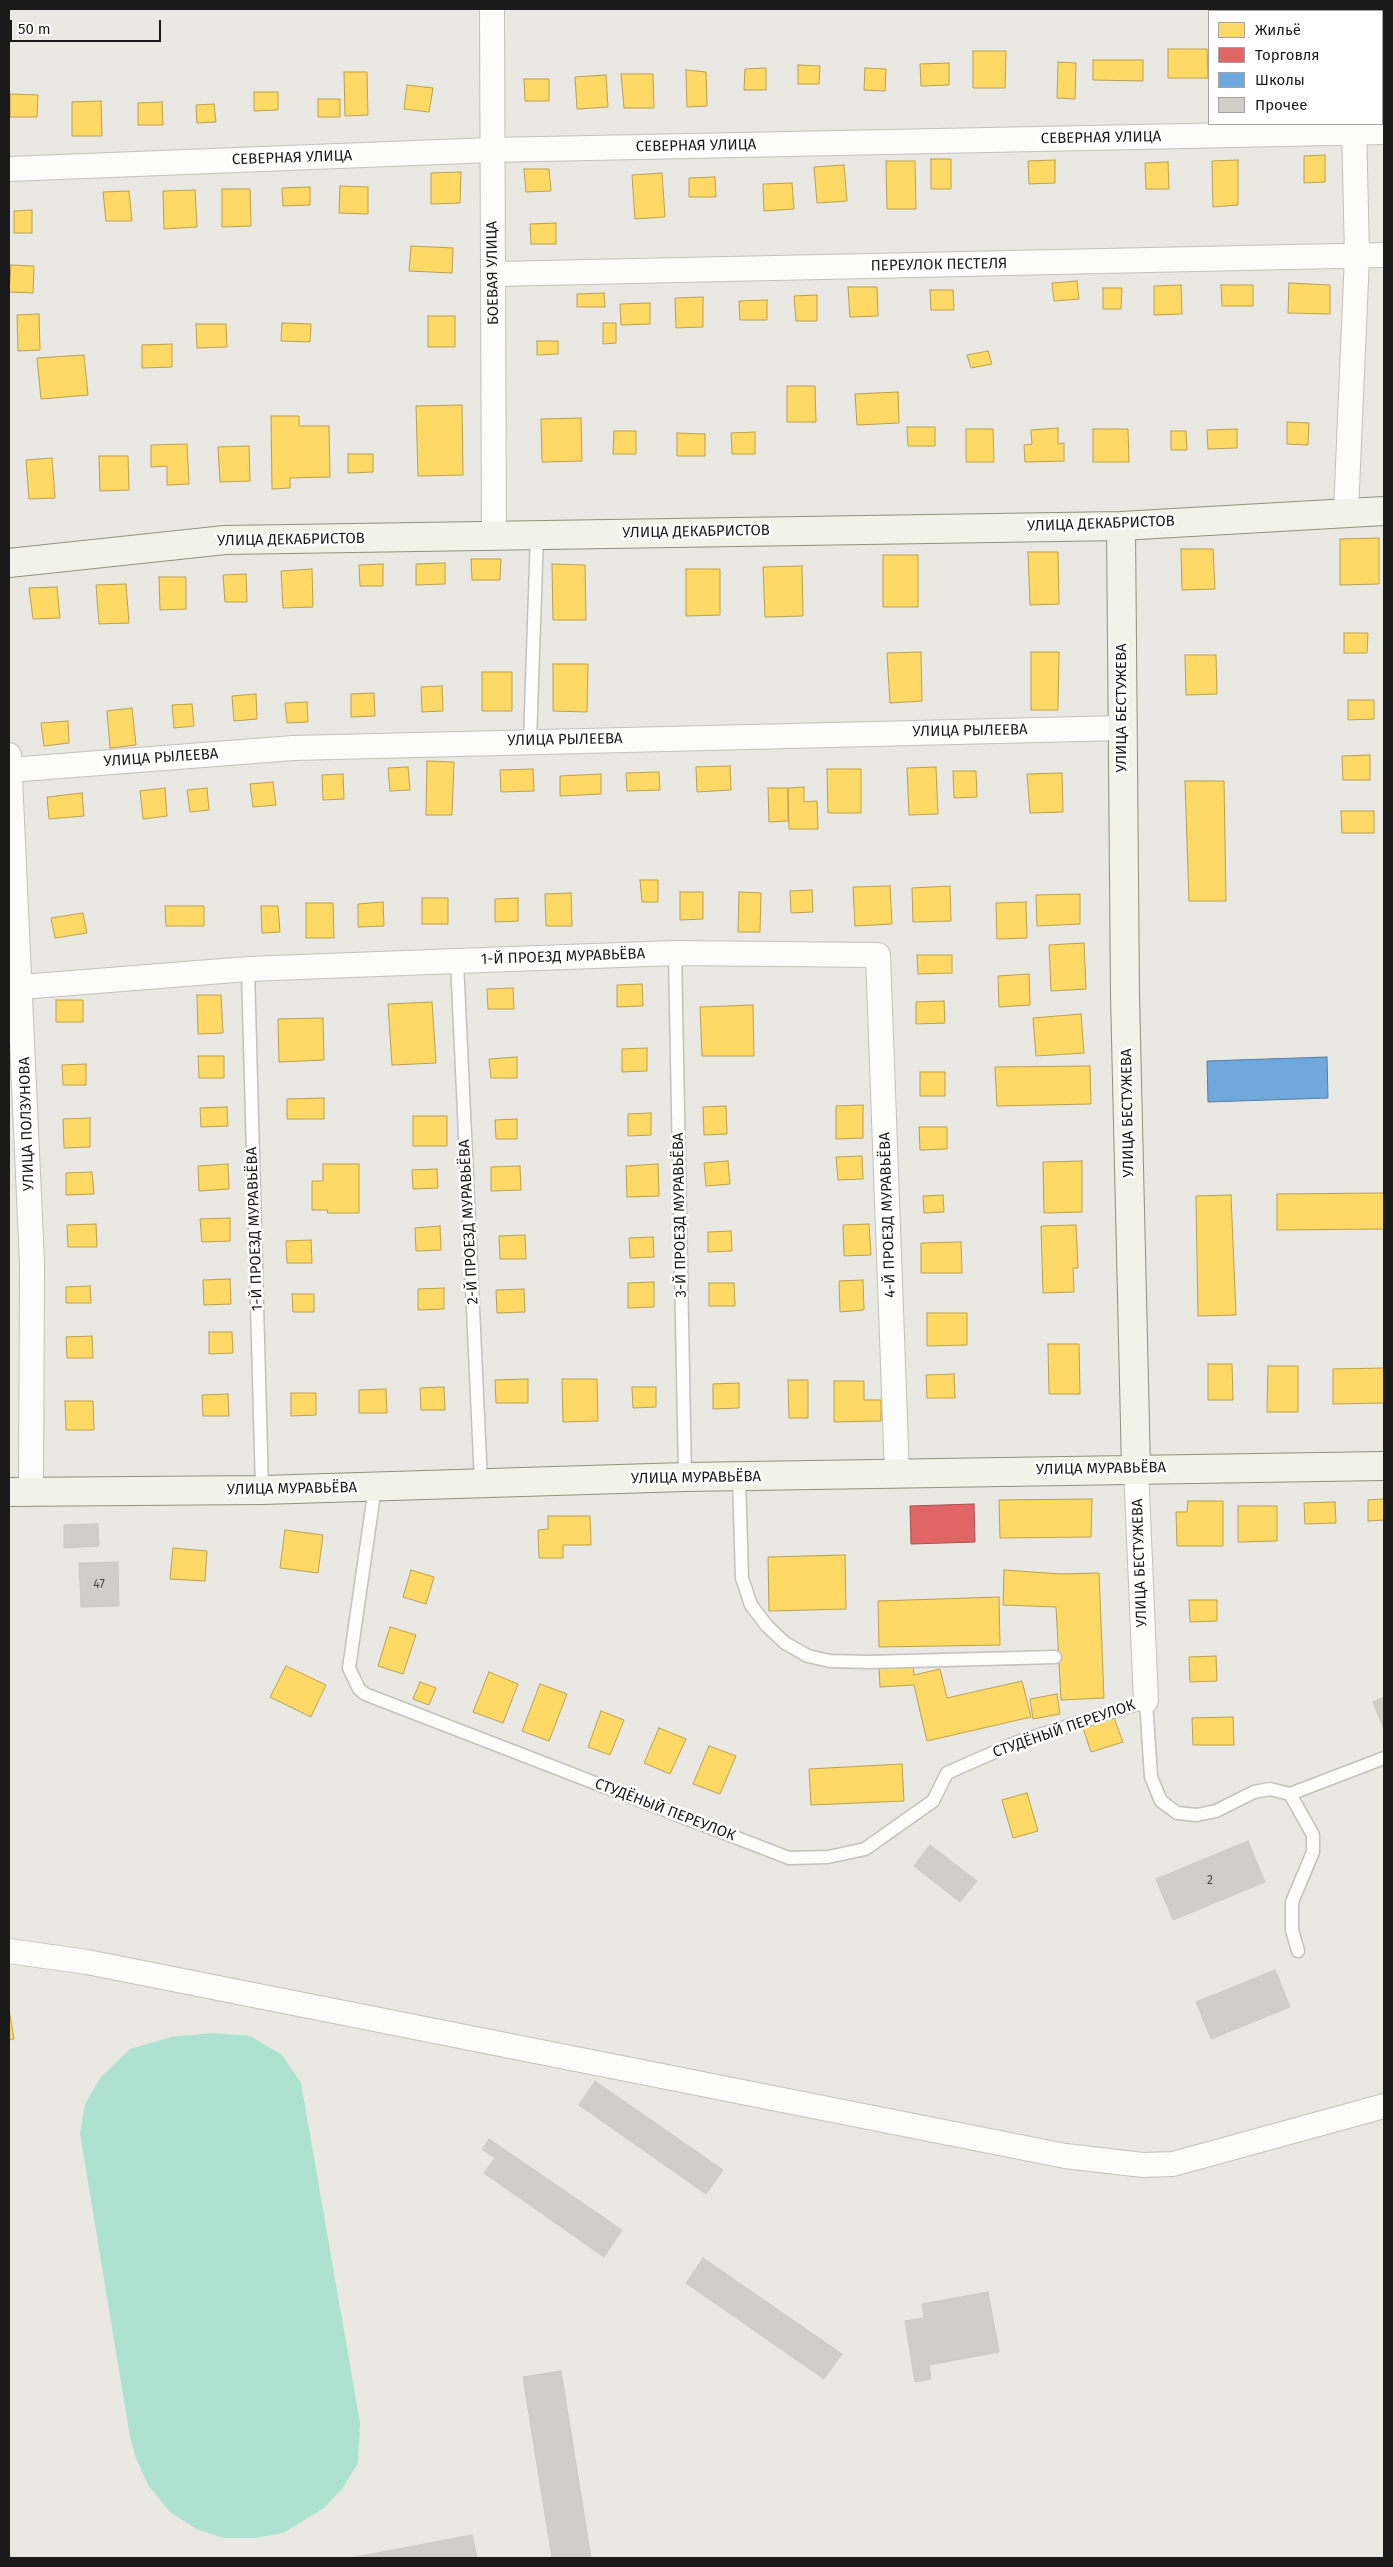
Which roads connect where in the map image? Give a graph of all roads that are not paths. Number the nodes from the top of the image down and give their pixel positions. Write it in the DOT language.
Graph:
graph roads {
  1 [pos="492,9"];
  2 [pos="1354,129"];
  3 [pos="1384,132"];
  4 [pos="491,150"];
  5 [pos="9,169"];
  6 [pos="1384,255"];
  7 [pos="1357,256"];
  8 [pos="494,274"];
  9 [pos="1384,511"];
  10 [pos="1346,512"];
  11 [pos="1121,526"];
  12 [pos="537,534"];
  13 [pos="494,537"];
  14 [pos="9,563"];
  15 [pos="1122,728"];
  16 [pos="530,741"];
  17 [pos="9,765"];
  18 [pos="675,953"];
  19 [pos="878,955"];
  20 [pos="457,961"];
  21 [pos="248,969"];
  22 [pos="21,986"];
  23 [pos="1384,1466"];
  24 [pos="1136,1468"];
  25 [pos="897,1474"];
  26 [pos="739,1477"];
  27 [pos="685,1478"];
  28 [pos="482,1482"];
  29 [pos="375,1487"];
  30 [pos="262,1490"];
  31 [pos="20,1492"];
  32 [pos="1055,1657"];
  33 [pos="1146,1701"];
  34 [pos="1384,1758"];
  35 [pos="1290,1794"];
  36 [pos="9,1951"];
  37 [pos="1298,1951"];
  38 [pos="1384,2106"];
  1 -- 4 [label="street, БОЕВАЯ УЛИЦА"];
  2 -- 3 [label="street, СЕВЕРНАЯ УЛИЦА"];
  2 -- 4 [label="street, СЕВЕРНАЯ УЛИЦА"];
  2 -- 7 [label="street"];
  4 -- 5 [label="street, СЕВЕРНАЯ УЛИЦА"];
  4 -- 8 [label="street, БОЕВАЯ УЛИЦА"];
  6 -- 7 [label="street, ПЕРЕУЛОК ПЕСТЕЛЯ"];
  7 -- 8 [label="street, ПЕРЕУЛОК ПЕСТЕЛЯ"];
  7 -- 10 [label="street"];
  8 -- 13 [label="street, БОЕВАЯ УЛИЦА"];
  9 -- 10 [label="street, УЛИЦА ДЕКАБРИСТОВ"];
  10 -- 11 [label="street, УЛИЦА ДЕКАБРИСТОВ"];
  11 -- 12 [label="street, УЛИЦА ДЕКАБРИСТОВ"];
  11 -- 15 [label="street, УЛИЦА БЕСТУЖЕВА"];
  12 -- 13 [label="street, УЛИЦА ДЕКАБРИСТОВ"];
  12 -- 16 [label="lane"];
  13 -- 14 [label="street, УЛИЦА ДЕКАБРИСТОВ"];
  15 -- 16 [label="street, УЛИЦА РЫЛЕЕВА"];
  15 -- 24 [label="street, УЛИЦА БЕСТУЖЕВА"];
  16 -- 17 [label="street, УЛИЦА РЫЛЕЕВА"];
  17 -- 22 [label="street, УЛИЦА ПОЛЗУНОВА"];
  18 -- 19 [label="street, 1-Й ПРОЕЗД МУРАВЬЁВА"];
  18 -- 20 [label="street, 1-Й ПРОЕЗД МУРАВЬЁВА"];
  18 -- 27 [label="lane, 3-Й ПРОЕЗД МУРАВЬЁВА"];
  19 -- 25 [label="street, 4-Й ПРОЕЗД МУРАВЬЁВА"];
  20 -- 21 [label="street, 1-Й ПРОЕЗД МУРАВЬЁВА"];
  20 -- 28 [label="lane, 2-Й ПРОЕЗД МУРАВЬЁВА"];
  21 -- 22 [label="street, 1-Й ПРОЕЗД МУРАВЬЁВА"];
  21 -- 30 [label="lane, 1-Й ПРОЕЗД МУРАВЬЁВА"];
  22 -- 31 [label="street, УЛИЦА ПОЛЗУНОВА"];
  23 -- 24 [label="street, УЛИЦА МУРАВЬЁВА"];
  24 -- 25 [label="street, УЛИЦА МУРАВЬЁВА"];
  24 -- 33 [label="street, УЛИЦА БЕСТУЖЕВА"];
  25 -- 26 [label="street, УЛИЦА МУРАВЬЁВА"];
  26 -- 27 [label="street, УЛИЦА МУРАВЬЁВА"];
  26 -- 32 [label="lane"];
  27 -- 28 [label="street, УЛИЦА МУРАВЬЁВА"];
  28 -- 29 [label="street, УЛИЦА МУРАВЬЁВА"];
  29 -- 30 [label="street, УЛИЦА МУРАВЬЁВА"];
  29 -- 33 [label="lane, СТУДЁНЫЙ ПЕРЕУЛОК"];
  30 -- 31 [label="street, УЛИЦА МУРАВЬЁВА"];
  33 -- 35 [label="lane"];
  34 -- 35 [label="lane"];
  35 -- 37 [label="lane"];
  36 -- 38 [label="street"];
}
